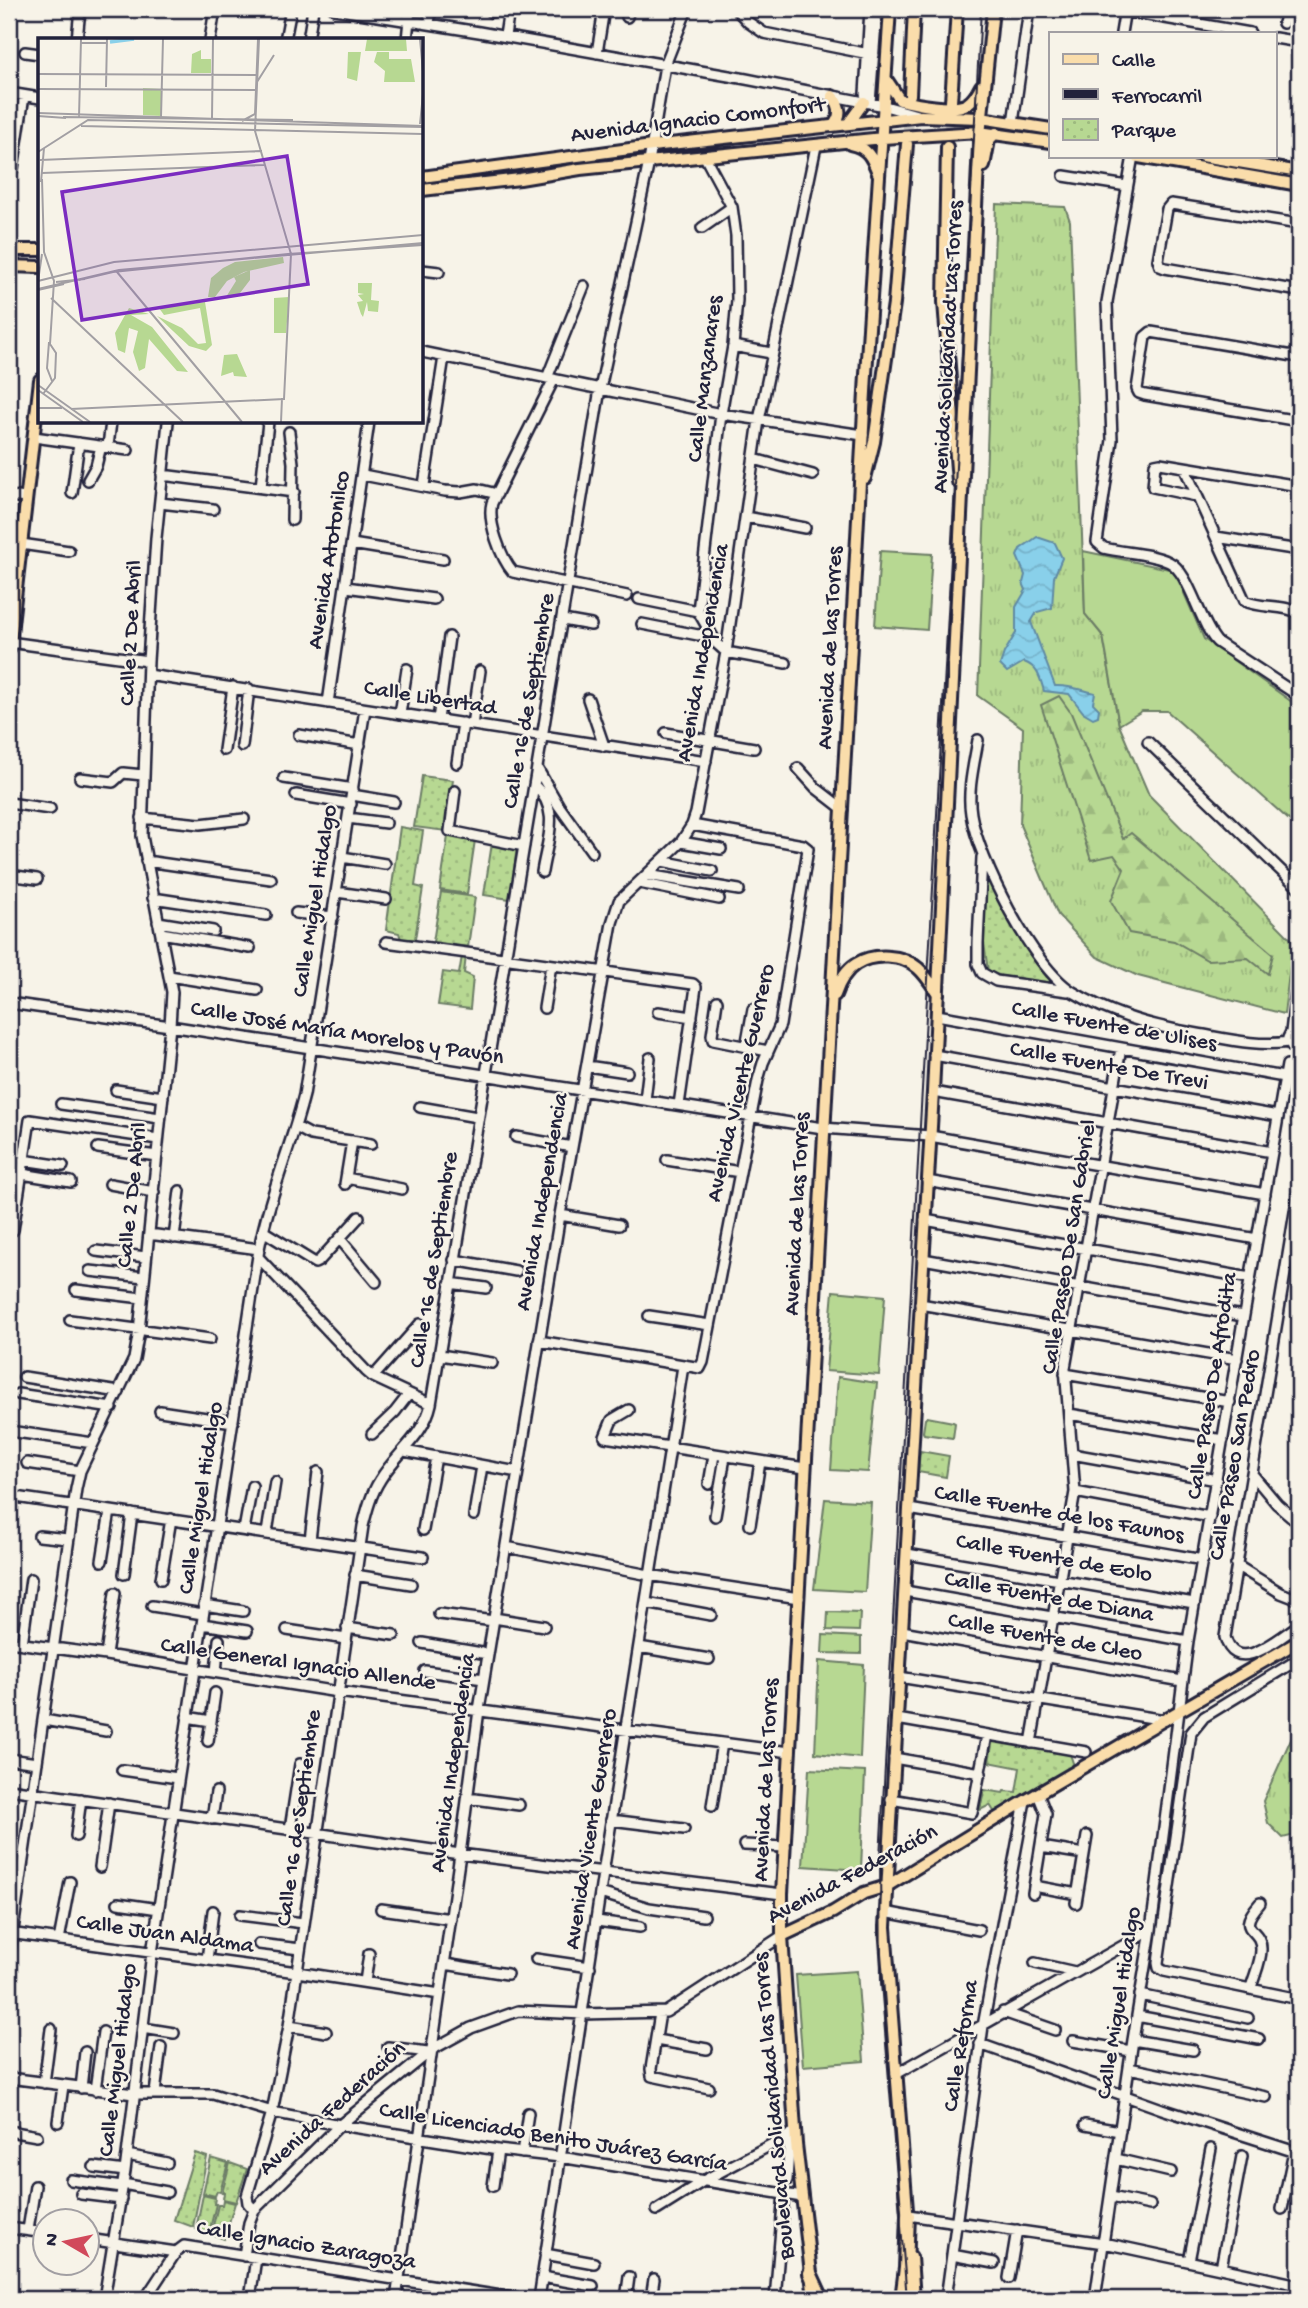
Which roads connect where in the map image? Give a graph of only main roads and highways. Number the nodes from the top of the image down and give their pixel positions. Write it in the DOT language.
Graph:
graph roads {
  1 [pos="890,9"];
  2 [pos="914,9"];
  3 [pos="957,9"];
  4 [pos="993,9"];
  5 [pos="886,79"];
  6 [pos="984,82"];
  7 [pos="910,95"];
  8 [pos="832,96"];
  9 [pos="982,99"];
  10 [pos="951,102"];
  11 [pos="867,103"];
  12 [pos="981,118"];
  13 [pos="884,120"];
  14 [pos="1008,122"];
  15 [pos="848,124"];
  16 [pos="833,127"];
  17 [pos="1049,129"];
  18 [pos="979,132"];
  19 [pos="996,133"];
  20 [pos="883,138"];
  21 [pos="1049,142"];
  22 [pos="844,143"];
  23 [pos="907,144"];
  24 [pos="947,147"];
  25 [pos="1144,158"];
  26 [pos="1214,158"];
  27 [pos="1299,172"];
  28 [pos="879,175"];
  29 [pos="424,177"];
  30 [pos="1299,185"];
  31 [pos="424,190"];
  32 [pos="977,203"];
  33 [pos="9,250"];
  34 [pos="38,250"];
  35 [pos="9,265"];
  36 [pos="38,267"];
  37 [pos="38,399"];
  38 [pos="860,494"];
  39 [pos="962,505"];
  40 [pos="13,570"];
  41 [pos="12,590"];
  42 [pos="9,642"];
  43 [pos="9,650"];
  44 [pos="937,994"];
  45 [pos="830,1008"];
  46 [pos="1299,1641"];
  47 [pos="887,1886"];
  48 [pos="782,1936"];
  49 [pos="908,2215"];
  50 [pos="810,2273"];
  51 [pos="814,2299"];
  52 [pos="822,2299"];
  53 [pos="902,2299"];
  54 [pos="914,2299"];
  1 -- 5 [label="main road"];
  2 -- 7 [label="main road"];
  3 -- 10 [label="main road"];
  4 -- 6 [label="main road, Avenida Solidaridad Las Torres"];
  5 -- 6 [label="main road"];
  5 -- 13 [label="main road"];
  6 -- 9 [label="main road, Avenida Solidaridad Las Torres"];
  8 -- 16 [label="main road"];
  9 -- 12 [label="main road, Avenida Solidaridad Las Torres"];
  9 -- 14 [label="main road"];
  11 -- 15 [label="main road"];
  12 -- 13 [label="main road, Avenida Ignacio Comonfort"];
  12 -- 14 [label="main road, Avenida Ignacio Comonfort"];
  12 -- 18 [label="main road, Avenida Solidaridad Las Torres"];
  13 -- 15 [label="main road, Avenida Ignacio Comonfort"];
  13 -- 20 [label="main road"];
  14 -- 17 [label="main road, Avenida Ignacio Comonfort"];
  15 -- 16 [label="main road, Avenida Ignacio Comonfort"];
  16 -- 29 [label="main road, Avenida Ignacio Comonfort"];
  18 -- 19 [label="main road, Avenida Ignacio Comonfort"];
  18 -- 20 [label="main road, Avenida Ignacio Comonfort"];
  18 -- 32 [label="main road, Avenida Solidaridad Las Torres"];
  19 -- 21 [label="main road, Avenida Ignacio Comonfort"];
  19 -- 32 [label="main road"];
  20 -- 22 [label="main road, Avenida Ignacio Comonfort"];
  20 -- 28 [label="main road"];
  22 -- 28 [label="main road"];
  22 -- 31 [label="main road, Avenida Ignacio Comonfort"];
  23 -- 38 [label="main road"];
  24 -- 39 [label="main road, Avenida Solidaridad Las Torres"];
  25 -- 30 [label="main road"];
  26 -- 27 [label="main road"];
  28 -- 38 [label="main road"];
  32 -- 39 [label="main road, Avenida Solidaridad Las Torres"];
  33 -- 34 [label="main road"];
  35 -- 36 [label="main road"];
  37 -- 40 [label="main road"];
  38 -- 45 [label="main road, Avenida de las Torres"];
  39 -- 44 [label="main road"];
  40 -- 41 [label="main road"];
  41 -- 42 [label="main road"];
  42 -- 43 [label="main road"];
  44 -- 45 [label="main road"];
  44 -- 47 [label="main road"];
  45 -- 48 [label="main road, Avenida de las Torres"];
  46 -- 47 [label="main road, Avenida Federación"];
  47 -- 48 [label="main road, Avenida Federación"];
  47 -- 49 [label="main road"];
  48 -- 50 [label="main road, Boulevard Solidaridad las Torres"];
  49 -- 53 [label="highway"];
  49 -- 54 [label="main road"];
  50 -- 51 [label="main road, Boulevard Solidaridad las Torres"];
  50 -- 52 [label="highway, Boulevard Solidaridad las Torres"];
}
